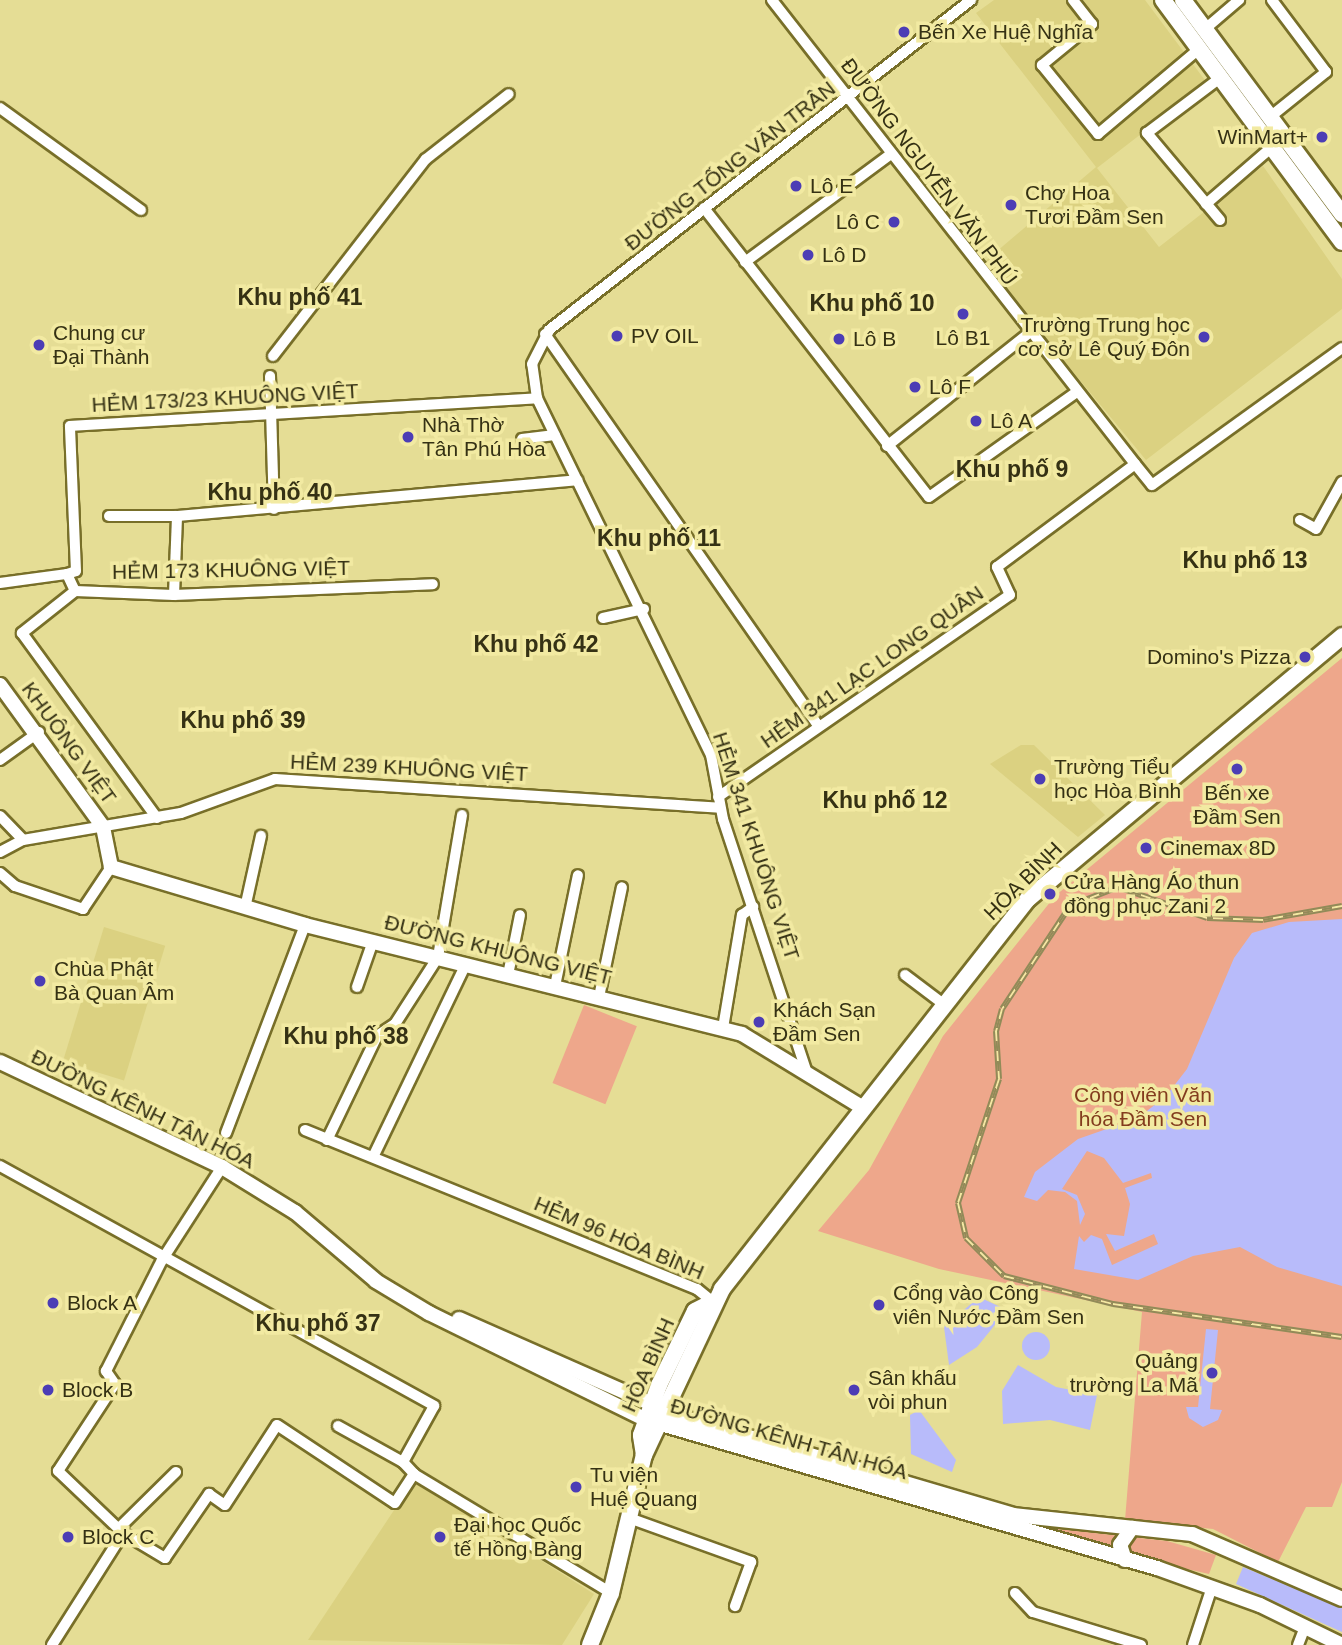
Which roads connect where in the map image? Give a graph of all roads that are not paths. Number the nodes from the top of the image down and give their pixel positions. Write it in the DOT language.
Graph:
graph roads {
  1 [pos="772,0"];
  2 [pos="971,0"];
  3 [pos="1073,0"];
  4 [pos="1163,0"];
  5 [pos="1183,0"];
  6 [pos="1239,0"];
  7 [pos="1272,0"];
  8 [pos="1205,29"];
  9 [pos="1199,49"];
  10 [pos="1220,78"];
  11 [pos="509,94"];
  12 [pos="848,97"];
  13 [pos="0,108"];
  14 [pos="1270,117"];
  15 [pos="1272,147"];
  16 [pos="891,154"];
  17 [pos="1206,204"];
  18 [pos="704,208"];
  19 [pos="141,210"];
  20 [pos="1342,214"];
  21 [pos="1220,220"];
  22 [pos="1342,243"];
  23 [pos="745,262"];
  24 [pos="1029,333"];
  25 [pos="545,334"];
  26 [pos="1342,348"];
  27 [pos="273,356"];
  28 [pos="270,376"];
  29 [pos="1077,392"];
  30 [pos="537,398"];
  31 [pos="274,415"];
  32 [pos="555,435"];
  33 [pos="522,439"];
  34 [pos="887,446"];
  35 [pos="1135,464"];
  36 [pos="577,480"];
  37 [pos="1342,482"];
  38 [pos="274,509"];
  39 [pos="109,516"];
  40 [pos="177,516"];
  41 [pos="1300,520"];
  42 [pos="67,573"];
  43 [pos="0,583"];
  44 [pos="433,583"];
  45 [pos="75,591"];
  46 [pos="174,595"];
  47 [pos="644,609"];
  48 [pos="603,618"];
  49 [pos="1342,636"];
  50 [pos="0,685"];
  51 [pos="818,726"];
  52 [pos="39,732"];
  53 [pos="0,760"];
  54 [pos="719,802"];
  55 [pos="462,815"];
  56 [pos="0,816"];
  57 [pos="157,818"];
  58 [pos="103,827"];
  59 [pos="261,836"];
  60 [pos="23,840"];
  61 [pos="0,852"];
  62 [pos="111,867"];
  63 [pos="0,873"];
  64 [pos="578,875"];
  65 [pos="622,887"];
  66 [pos="753,907"];
  67 [pos="245,908"];
  68 [pos="520,915"];
  69 [pos="306,925"];
  70 [pos="373,941"];
  71 [pos="438,957"];
  72 [pos="466,964"];
  73 [pos="508,975"];
  74 [pos="905,975"];
  75 [pos="555,986"];
  76 [pos="357,987"];
  77 [pos="599,997"];
  78 [pos="942,1003"];
  79 [pos="723,1028"];
  80 [pos="0,1053"];
  81 [pos="0,1062"];
  82 [pos="806,1070"];
  83 [pos="860,1106"];
  84 [pos="305,1130"];
  85 [pos="226,1133"];
  86 [pos="327,1139"];
  87 [pos="374,1156"];
  88 [pos="212,1158"];
  89 [pos="0,1166"];
  90 [pos="162,1261"];
  91 [pos="713,1302"];
  92 [pos="655,1414"];
  93 [pos="338,1426"];
  94 [pos="403,1462"];
  95 [pos="176,1472"];
  96 [pos="414,1474"];
  97 [pos="629,1518"];
  98 [pos="1132,1528"];
  99 [pos="121,1531"];
  100 [pos="1125,1560"];
  101 [pos="1212,1587"];
  102 [pos="611,1592"];
  103 [pos="1015,1593"];
  104 [pos="1342,1598"];
  105 [pos="735,1606"];
  106 [pos="1306,1627"];
  107 [pos="52,1645"];
  108 [pos="590,1645"];
  109 [pos="1142,1645"];
  110 [pos="1192,1645"];
  111 [pos="1298,1645"];
  112 [pos="1342,1645"];
  1 -- 12 [label="street, ĐƯỜNG NGUYỄN VĂN PHÚ"];
  2 -- 12 [label="street, ĐƯỜNG TỐNG VĂN TRÂN"];
  3 -- 9 [label="street"];
  4 -- 9 [label="main road"];
  5 -- 8 [label="main road"];
  6 -- 8 [label="street"];
  7 -- 14 [label="street"];
  8 -- 14 [label="main road"];
  9 -- 10 [label="main road"];
  10 -- 15 [label="main road"];
  10 -- 17 [label="street"];
  11 -- 27 [label="street"];
  12 -- 16 [label="street, ĐƯỜNG NGUYỄN VĂN PHÚ"];
  12 -- 18 [label="street, ĐƯỜNG TỐNG VĂN TRÂN"];
  13 -- 19 [label="street"];
  14 -- 20 [label="main road"];
  15 -- 17 [label="street"];
  15 -- 22 [label="main road"];
  16 -- 23 [label="street"];
  16 -- 24 [label="street, ĐƯỜNG NGUYỄN VĂN PHÚ"];
  17 -- 21 [label="street"];
  18 -- 23 [label="street"];
  18 -- 25 [label="street, ĐƯỜNG TỐNG VĂN TRÂN"];
  23 -- 34 [label="street"];
  24 -- 29 [label="street, ĐƯỜNG NGUYỄN VĂN PHÚ"];
  24 -- 34 [label="street"];
  25 -- 30 [label="street, HẺM 341 KHUÔNG VIỆT"];
  25 -- 51 [label="street"];
  26 -- 35 [label="street"];
  28 -- 31 [label="street"];
  29 -- 34 [label="street"];
  29 -- 35 [label="street, ĐƯỜNG NGUYỄN VĂN PHÚ"];
  30 -- 31 [label="street, HẺM 173/23 KHUÔNG VIỆT"];
  30 -- 32 [label="street, HẺM 341 KHUÔNG VIỆT"];
  31 -- 38 [label="street"];
  31 -- 42 [label="street, HẺM 173/23 KHUÔNG VIỆT"];
  32 -- 33 [label="street"];
  32 -- 36 [label="street, HẺM 341 KHUÔNG VIỆT"];
  35 -- 51 [label="street, HẺM 341 LẠC LONG QUÂN"];
  36 -- 38 [label="street"];
  36 -- 47 [label="street, HẺM 341 KHUÔNG VIỆT"];
  37 -- 41 [label="street"];
  38 -- 40 [label="street"];
  39 -- 40 [label="street"];
  40 -- 46 [label="street"];
  42 -- 43 [label="street"];
  42 -- 45 [label="street"];
  44 -- 46 [label="street, HẺM 173 KHUÔNG VIỆT"];
  45 -- 46 [label="street, HẺM 173 KHUÔNG VIỆT"];
  45 -- 57 [label="street"];
  47 -- 48 [label="street"];
  47 -- 54 [label="street, HẺM 341 KHUÔNG VIỆT"];
  49 -- 78 [label="main road, HÒA BÌNH"];
  50 -- 52 [label="street, KHUÔNG VIỆT"];
  51 -- 54 [label="street, HẺM 341 LẠC LONG QUÂN"];
  52 -- 53 [label="street"];
  52 -- 58 [label="street, KHUÔNG VIỆT"];
  54 -- 57 [label="street, HẺM 239 KHUÔNG VIỆT"];
  54 -- 66 [label="street, HẺM 341 KHUÔNG VIỆT"];
  55 -- 71 [label="street"];
  56 -- 60 [label="street"];
  57 -- 58 [label="street, HẺM 239 KHUÔNG VIỆT"];
  58 -- 60 [label="street, HẺM 239 KHUÔNG VIỆT"];
  58 -- 62 [label="street, KHUÔNG VIỆT"];
  59 -- 67 [label="street"];
  60 -- 61 [label="street, HẺM 239 KHUÔNG VIỆT"];
  62 -- 63 [label="street"];
  62 -- 67 [label="street, ĐƯỜNG KHUÔNG VIỆT"];
  64 -- 75 [label="street"];
  65 -- 77 [label="street"];
  66 -- 79 [label="street"];
  66 -- 82 [label="street, HẺM 341 KHUÔNG VIỆT"];
  67 -- 69 [label="street, ĐƯỜNG KHUÔNG VIỆT"];
  68 -- 73 [label="street"];
  69 -- 70 [label="street, ĐƯỜNG KHUÔNG VIỆT"];
  69 -- 85 [label="street"];
  70 -- 71 [label="street, ĐƯỜNG KHUÔNG VIỆT"];
  70 -- 76 [label="street"];
  71 -- 72 [label="street, ĐƯỜNG KHUÔNG VIỆT"];
  71 -- 86 [label="street"];
  72 -- 73 [label="street, ĐƯỜNG KHUÔNG VIỆT"];
  72 -- 87 [label="street"];
  73 -- 75 [label="street, ĐƯỜNG KHUÔNG VIỆT"];
  74 -- 78 [label="street"];
  75 -- 77 [label="street, ĐƯỜNG KHUÔNG VIỆT"];
  77 -- 79 [label="street, ĐƯỜNG KHUÔNG VIỆT"];
  78 -- 83 [label="main road, HÒA BÌNH"];
  79 -- 82 [label="street, ĐƯỜNG KHUÔNG VIỆT"];
  80 -- 88 [label="street, ĐƯỜNG KÊNH TÂN HÓA"];
  81 -- 88 [label="street, ĐƯỜNG KÊNH TÂN HÓA"];
  82 -- 83 [label="street, ĐƯỜNG KHUÔNG VIỆT"];
  83 -- 91 [label="main road, HÒA BÌNH"];
  84 -- 86 [label="street, HẺM 96 HÒA BÌNH"];
  86 -- 87 [label="street, HẺM 96 HÒA BÌNH"];
  87 -- 91 [label="street, HẺM 96 HÒA BÌNH"];
  88 -- 90 [label="street"];
  88 -- 92 [label="street, ĐƯỜNG KÊNH TÂN HÓA"];
  89 -- 90 [label="street"];
  90 -- 94 [label="street"];
  90 -- 99 [label="street"];
  91 -- 92 [label="main road, HÒA BÌNH"];
  92 -- 97 [label="main road, HÒA BÌNH"];
  92 -- 98 [label="street, ĐƯỜNG KÊNH TÂN HÓA"];
  92 -- 100 [label="street, ĐƯỜNG KÊNH TÂN HÓA"];
  93 -- 94 [label="street"];
  94 -- 96 [label="street"];
  95 -- 99 [label="street"];
  96 -- 99 [label="street"];
  96 -- 102 [label="street"];
  97 -- 102 [label="main road, HÒA BÌNH"];
  97 -- 105 [label="street"];
  98 -- 100 [label="street"];
  98 -- 104 [label="street, ĐƯỜNG KÊNH TÂN HÓA"];
  99 -- 107 [label="street"];
  100 -- 101 [label="street, ĐƯỜNG KÊNH TÂN HÓA"];
  101 -- 106 [label="street, ĐƯỜNG KÊNH TÂN HÓA"];
  101 -- 110 [label="street"];
  102 -- 108 [label="main road, HÒA BÌNH"];
  103 -- 109 [label="street"];
  106 -- 111 [label="street"];
  106 -- 112 [label="street, ĐƯỜNG KÊNH TÂN HÓA"];
}
